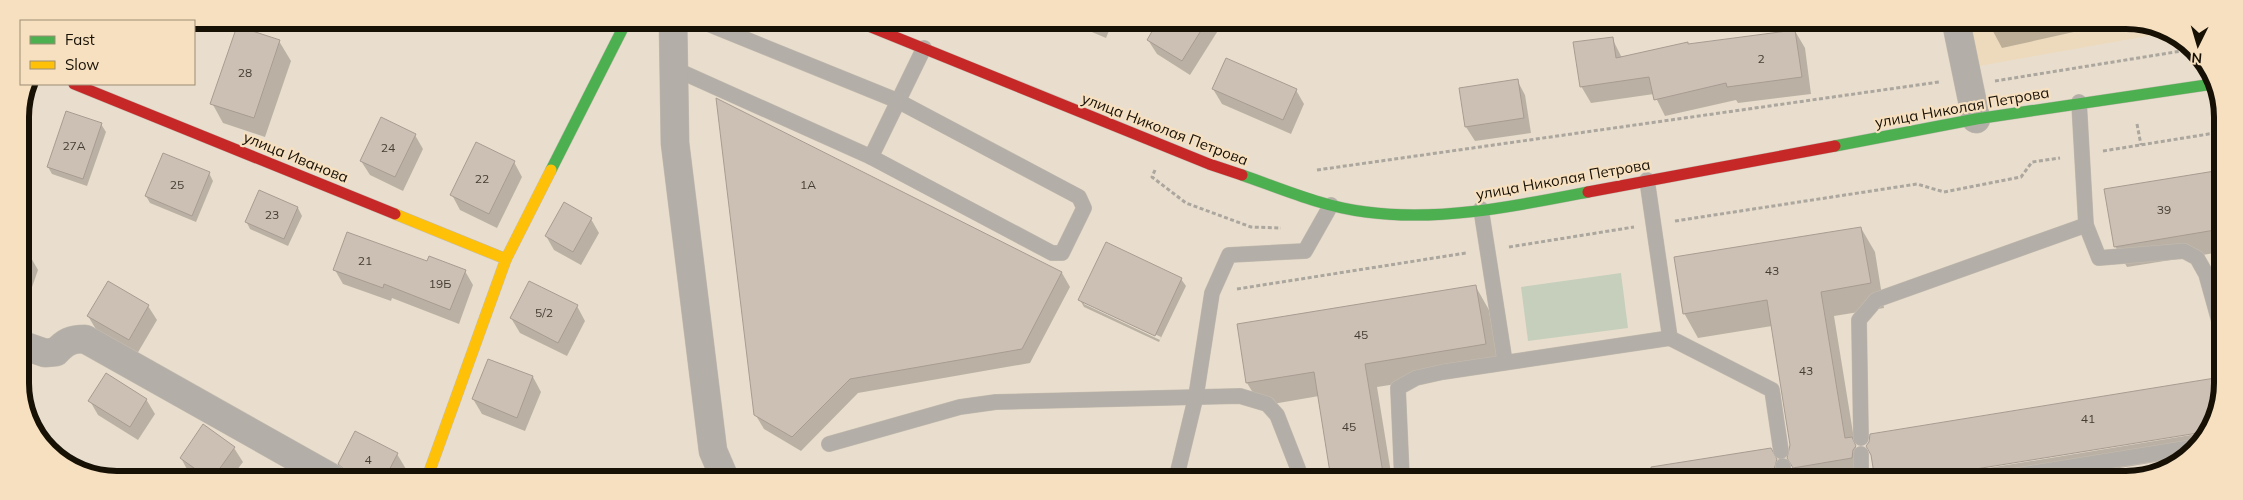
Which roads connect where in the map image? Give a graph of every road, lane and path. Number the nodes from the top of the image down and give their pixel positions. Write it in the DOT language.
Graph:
graph roads {
  1 [pos="622,29"];
  2 [pos="674,29"];
  3 [pos="724,29"];
  4 [pos="876,29"];
  5 [pos="1957,29"];
  6 [pos="924,48"];
  7 [pos="2173,52"];
  8 [pos="675,70"];
  9 [pos="76,85"];
  10 [pos="1969,85"];
  11 [pos="2208,85"];
  12 [pos="898,101"];
  13 [pos="2079,102"];
  14 [pos="1976,119"];
  15 [pos="2214,133"];
  16 [pos="1163,145"];
  17 [pos="2082,155"];
  18 [pos="871,157"];
  19 [pos="1313,170"];
  20 [pos="1647,180"];
  21 [pos="1331,205"];
  22 [pos="1481,209"];
  23 [pos="1653,224"];
  24 [pos="2086,225"];
  25 [pos="1316,230"];
  26 [pos="1488,250"];
  27 [pos="506,259"];
  28 [pos="1212,293"];
  29 [pos="2214,303"];
  30 [pos="1670,338"];
  31 [pos="29,348"];
  32 [pos="1505,362"];
  33 [pos="1196,396"];
  34 [pos="1861,438"];
  35 [pos="829,444"];
  36 [pos="2184,449"];
  37 [pos="1781,450"];
  38 [pos="1861,454"];
  39 [pos="320,471"];
  40 [pos="430,471"];
  41 [pos="722,471"];
  42 [pos="1178,471"];
  43 [pos="1299,471"];
  44 [pos="1402,471"];
  45 [pos="1862,471"];
  46 [pos="2045,471"];
  1 -- 27 [label="main road"];
  2 -- 8 [label="street"];
  3 -- 12 [label="lane"];
  4 -- 6 [label="main road, улица Николая Петрова"];
  5 -- 10 [label="street"];
  6 -- 12 [label="lane"];
  6 -- 16 [label="main road, улица Николая Петрова"];
  7 -- 10 [label="path"];
  8 -- 18 [label="lane"];
  8 -- 41 [label="street"];
  9 -- 27 [label="main road, улица Иванова"];
  10 -- 14 [label="street"];
  10 -- 19 [label="path"];
  11 -- 13 [label="main road, улица Николая Петрова"];
  12 -- 18 [label="lane"];
  12 -- 18 [label="lane"];
  13 -- 14 [label="main road, улица Николая Петрова"];
  13 -- 17 [label="lane"];
  14 -- 20 [label="main road, улица Николая Петрова"];
  15 -- 17 [label="path"];
  16 -- 21 [label="main road, улица Николая Петрова"];
  16 -- 25 [label="path"];
  17 -- 23 [label="path"];
  17 -- 24 [label="lane"];
  20 -- 22 [label="main road, улица Николая Петрова"];
  20 -- 23 [label="lane"];
  21 -- 22 [label="main road, улица Николая Петрова"];
  21 -- 25 [label="lane"];
  22 -- 26 [label="lane"];
  23 -- 26 [label="path"];
  23 -- 30 [label="lane"];
  24 -- 29 [label="lane"];
  24 -- 34 [label="lane"];
  25 -- 28 [label="lane"];
  26 -- 28 [label="path"];
  26 -- 32 [label="lane"];
  27 -- 40 [label="main road"];
  28 -- 33 [label="lane"];
  30 -- 32 [label="lane"];
  30 -- 37 [label="lane"];
  31 -- 39 [label="street"];
  32 -- 44 [label="lane"];
  33 -- 35 [label="lane"];
  33 -- 42 [label="lane"];
  33 -- 43 [label="lane"];
  36 -- 46 [label="lane"];
  38 -- 45 [label="lane"];
}
